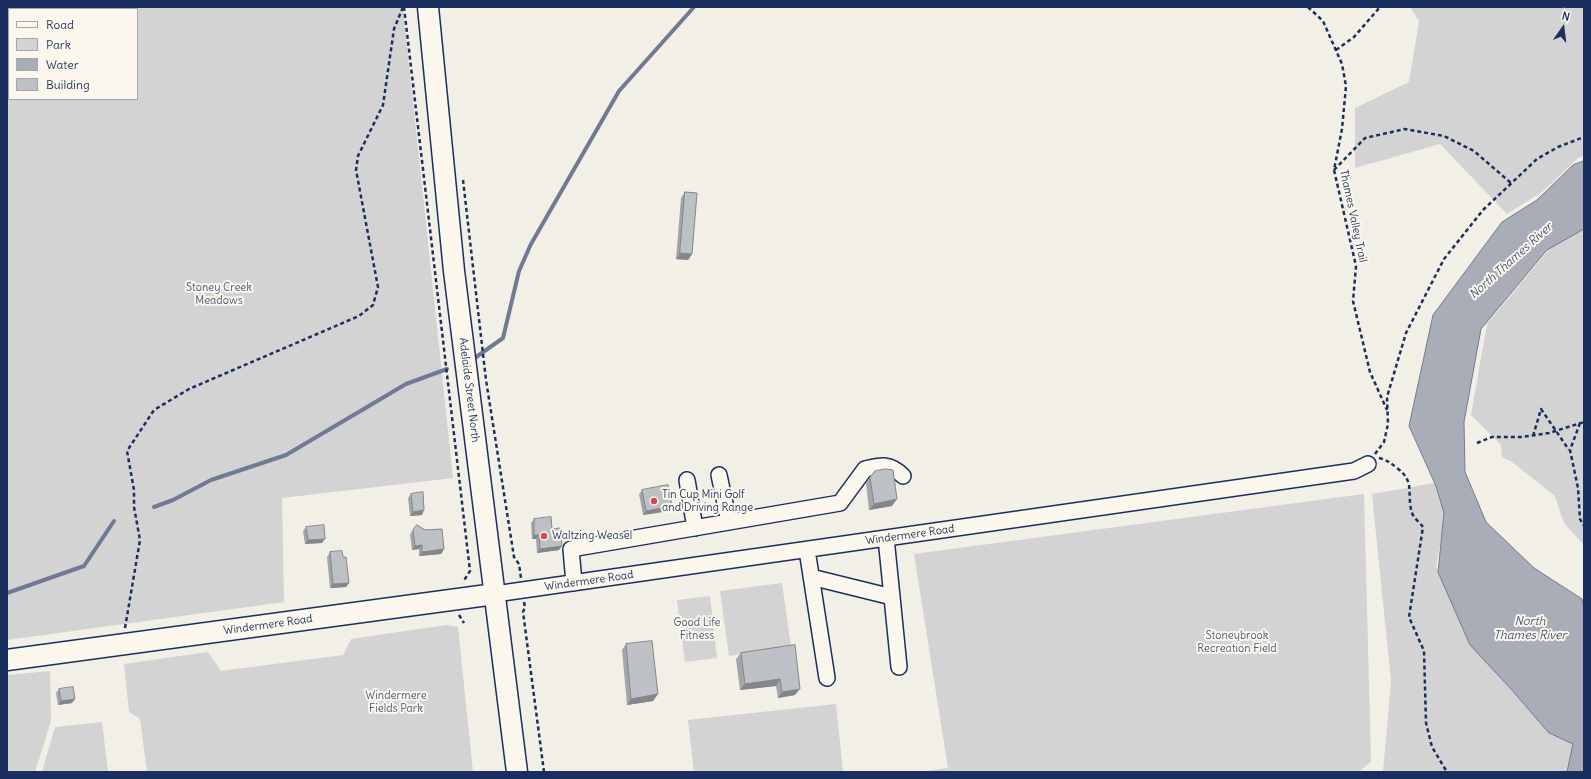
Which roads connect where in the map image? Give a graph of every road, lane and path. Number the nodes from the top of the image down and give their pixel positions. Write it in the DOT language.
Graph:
graph roads {
  1 [pos="403,7"];
  2 [pos="428,7"];
  3 [pos="1308,7"];
  4 [pos="1380,7"];
  5 [pos="1336,50"];
  6 [pos="1584,137"];
  7 [pos="1334,170"];
  8 [pos="462,173"];
  9 [pos="1511,183"];
  10 [pos="1387,410"];
  11 [pos="1584,422"];
  12 [pos="1580,423"];
  13 [pos="1555,431"];
  14 [pos="1532,436"];
  15 [pos="1477,444"];
  16 [pos="1570,450"];
  17 [pos="1368,464"];
  18 [pos="719,475"];
  19 [pos="903,476"];
  20 [pos="687,480"];
  21 [pos="729,522"];
  22 [pos="1584,526"];
  23 [pos="695,528"];
  24 [pos="886,538"];
  25 [pos="807,550"];
  26 [pos="811,576"];
  27 [pos="574,583"];
  28 [pos="460,586"];
  29 [pos="523,590"];
  30 [pos="495,594"];
  31 [pos="892,597"];
  32 [pos="124,636"];
  33 [pos="7,660"];
  34 [pos="899,668"];
  35 [pos="826,678"];
  36 [pos="517,772"];
  37 [pos="544,772"];
  38 [pos="1447,772"];
  1 -- 28 [label="path"];
  1 -- 32 [label="path"];
  2 -- 30 [label="main road, Adelaide Street North"];
  3 -- 5 [label="path, Thames Valley Trail"];
  4 -- 5 [label="path"];
  5 -- 7 [label="path, Thames Valley Trail"];
  6 -- 9 [label="path"];
  7 -- 9 [label="path"];
  7 -- 10 [label="path, Thames Valley Trail"];
  8 -- 29 [label="path"];
  9 -- 10 [label="path"];
  10 -- 17 [label="path"];
  11 -- 12 [label="path"];
  12 -- 13 [label="path"];
  12 -- 16 [label="path"];
  13 -- 14 [label="path"];
  13 -- 14 [label="path"];
  13 -- 16 [label="path"];
  14 -- 15 [label="path"];
  16 -- 22 [label="path"];
  17 -- 24 [label="street, Windermere Road"];
  17 -- 38 [label="path"];
  18 -- 21 [label="street"];
  19 -- 21 [label="street"];
  20 -- 23 [label="street"];
  21 -- 23 [label="street"];
  23 -- 27 [label="street"];
  24 -- 25 [label="street, Windermere Road"];
  24 -- 31 [label="street"];
  25 -- 26 [label="street"];
  25 -- 27 [label="street, Windermere Road"];
  26 -- 31 [label="street"];
  26 -- 35 [label="street"];
  27 -- 29 [label="street, Windermere Road"];
  29 -- 30 [label="street, Windermere Road"];
  29 -- 37 [label="path"];
  30 -- 33 [label="main road, Windermere Road"];
  30 -- 36 [label="main road, Adelaide Street North"];
  31 -- 34 [label="street"];
}
